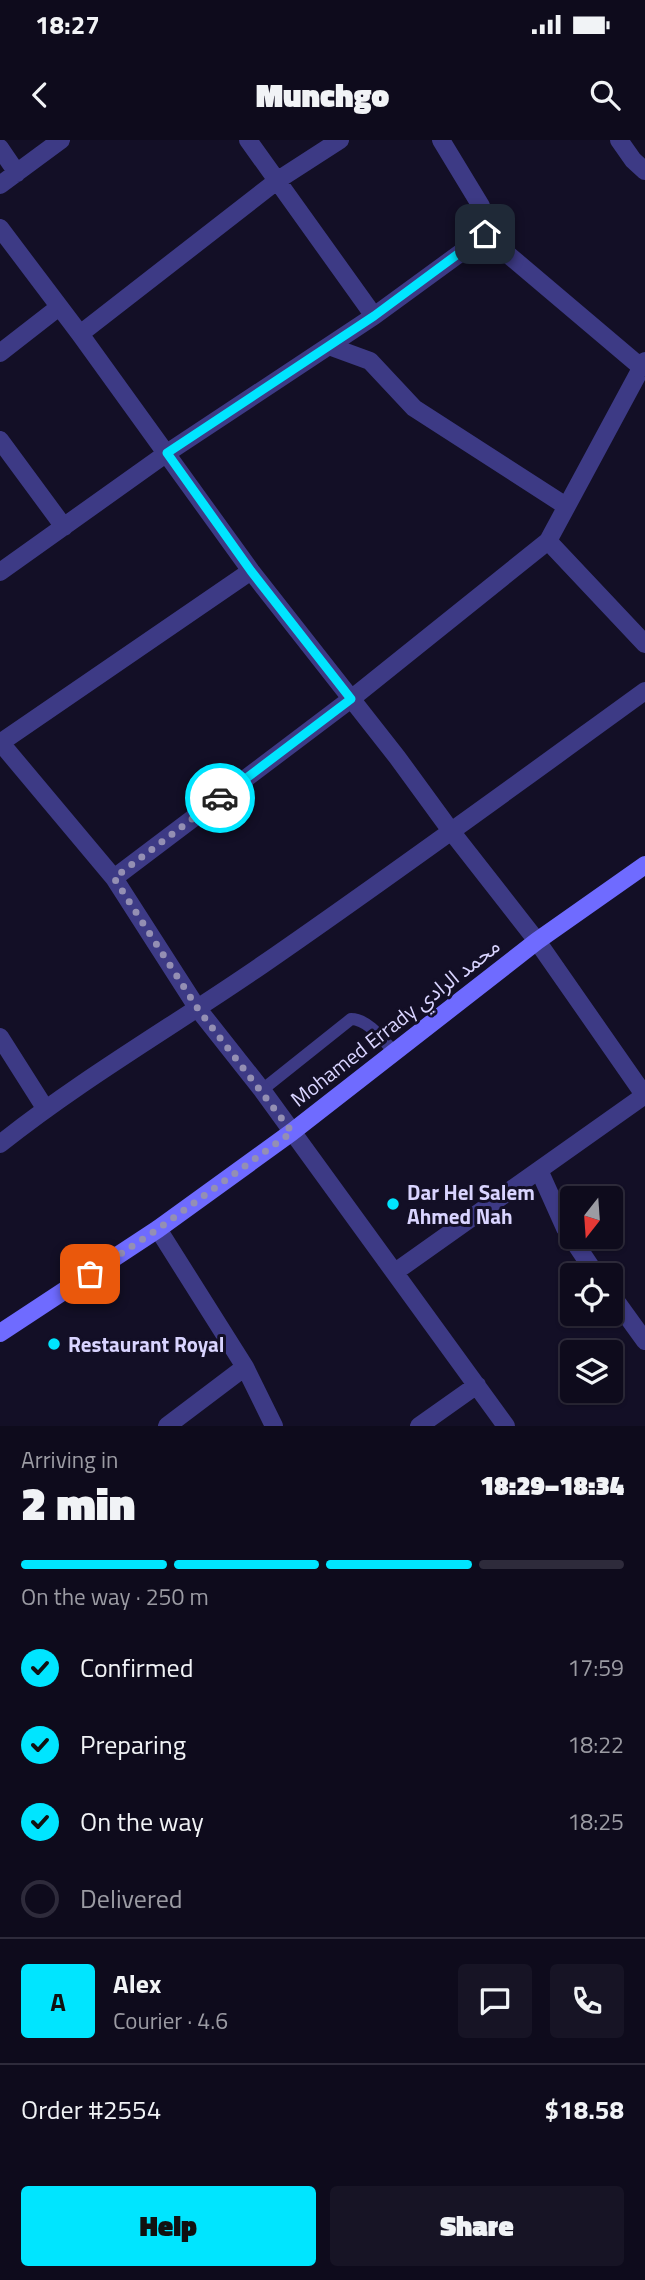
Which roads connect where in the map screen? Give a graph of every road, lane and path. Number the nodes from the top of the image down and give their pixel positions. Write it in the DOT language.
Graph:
graph roads {
  1 [pos="61,140"];
  2 [pos="248,140"];
  3 [pos="340,140"];
  4 [pos="441,140"];
  5 [pos="619,140"];
  6 [pos="0,148"];
  7 [pos="645,171"];
  8 [pos="17,173"];
  9 [pos="278,180"];
  10 [pos="0,185"];
  11 [pos="0,228"];
  12 [pos="485,234"];
  13 [pos="59,307"];
  14 [pos="374,316"];
  15 [pos="80,334"];
  16 [pos="329,346"];
  17 [pos="0,353"];
  18 [pos="643,364"];
  19 [pos="0,440"];
  20 [pos="167,453"];
  21 [pos="566,506"];
  22 [pos="64,527"];
  23 [pos="548,541"];
  24 [pos="251,571"];
  25 [pos="0,572"];
  26 [pos="645,644"];
  27 [pos="645,691"];
  28 [pos="351,699"];
  29 [pos="0,743"];
  30 [pos="451,831"];
  31 [pos="645,865"];
  32 [pos="114,878"];
  33 [pos="537,941"];
  34 [pos="198,1009"];
  35 [pos="0,1037"];
  36 [pos="394,1052"];
  37 [pos="262,1090"];
  38 [pos="645,1096"];
  39 [pos="45,1108"];
  40 [pos="292,1132"];
  41 [pos="0,1144"];
  42 [pos="538,1170"];
  43 [pos="158,1229"];
  44 [pos="588,1263"];
  45 [pos="395,1272"];
  46 [pos="623,1310"];
  47 [pos="0,1334"];
  48 [pos="645,1340"];
  49 [pos="245,1367"];
  50 [pos="477,1385"];
  51 [pos="167,1426"];
  52 [pos="274,1426"];
  53 [pos="419,1426"];
  54 [pos="506,1426"];
  1 -- 8 [label="street"];
  2 -- 9 [label="street"];
  3 -- 9 [label="street"];
  4 -- 12 [label="street"];
  5 -- 7 [label="street"];
  6 -- 8 [label="street"];
  8 -- 10 [label="street"];
  9 -- 14 [label="street"];
  9 -- 15 [label="street"];
  11 -- 13 [label="street"];
  12 -- 14 [label="street"];
  12 -- 18 [label="street"];
  13 -- 15 [label="street"];
  13 -- 17 [label="street"];
  14 -- 16 [label="street"];
  15 -- 20 [label="street"];
  16 -- 20 [label="street"];
  16 -- 21 [label="street"];
  18 -- 21 [label="street"];
  19 -- 22 [label="street"];
  20 -- 22 [label="street"];
  20 -- 24 [label="street"];
  21 -- 23 [label="street"];
  22 -- 25 [label="street"];
  23 -- 26 [label="street"];
  23 -- 28 [label="street"];
  24 -- 28 [label="street"];
  24 -- 29 [label="street"];
  27 -- 30 [label="street"];
  28 -- 30 [label="street"];
  28 -- 32 [label="street"];
  29 -- 32 [label="street"];
  30 -- 33 [label="street"];
  30 -- 34 [label="street"];
  31 -- 33 [label="street, Mohamed Errady محمد الرادي"];
  32 -- 34 [label="street"];
  33 -- 36 [label="street, Mohamed Errady محمد الرادي"];
  33 -- 38 [label="street"];
  34 -- 37 [label="street"];
  34 -- 39 [label="street"];
  35 -- 39 [label="street"];
  36 -- 37 [label="lane"];
  36 -- 40 [label="street, Mohamed Errady محمد الرادي"];
  37 -- 40 [label="street"];
  38 -- 42 [label="street"];
  39 -- 41 [label="street"];
  40 -- 43 [label="street, Mohamed Errady محمد الرادي"];
  40 -- 45 [label="street"];
  42 -- 44 [label="street"];
  42 -- 45 [label="street"];
  43 -- 47 [label="street, Mohamed Errady محمد الرادي"];
  43 -- 49 [label="street"];
  45 -- 50 [label="street"];
  46 -- 48 [label="street"];
  49 -- 51 [label="street"];
  49 -- 52 [label="street"];
  50 -- 53 [label="street"];
  50 -- 54 [label="street"];
}
